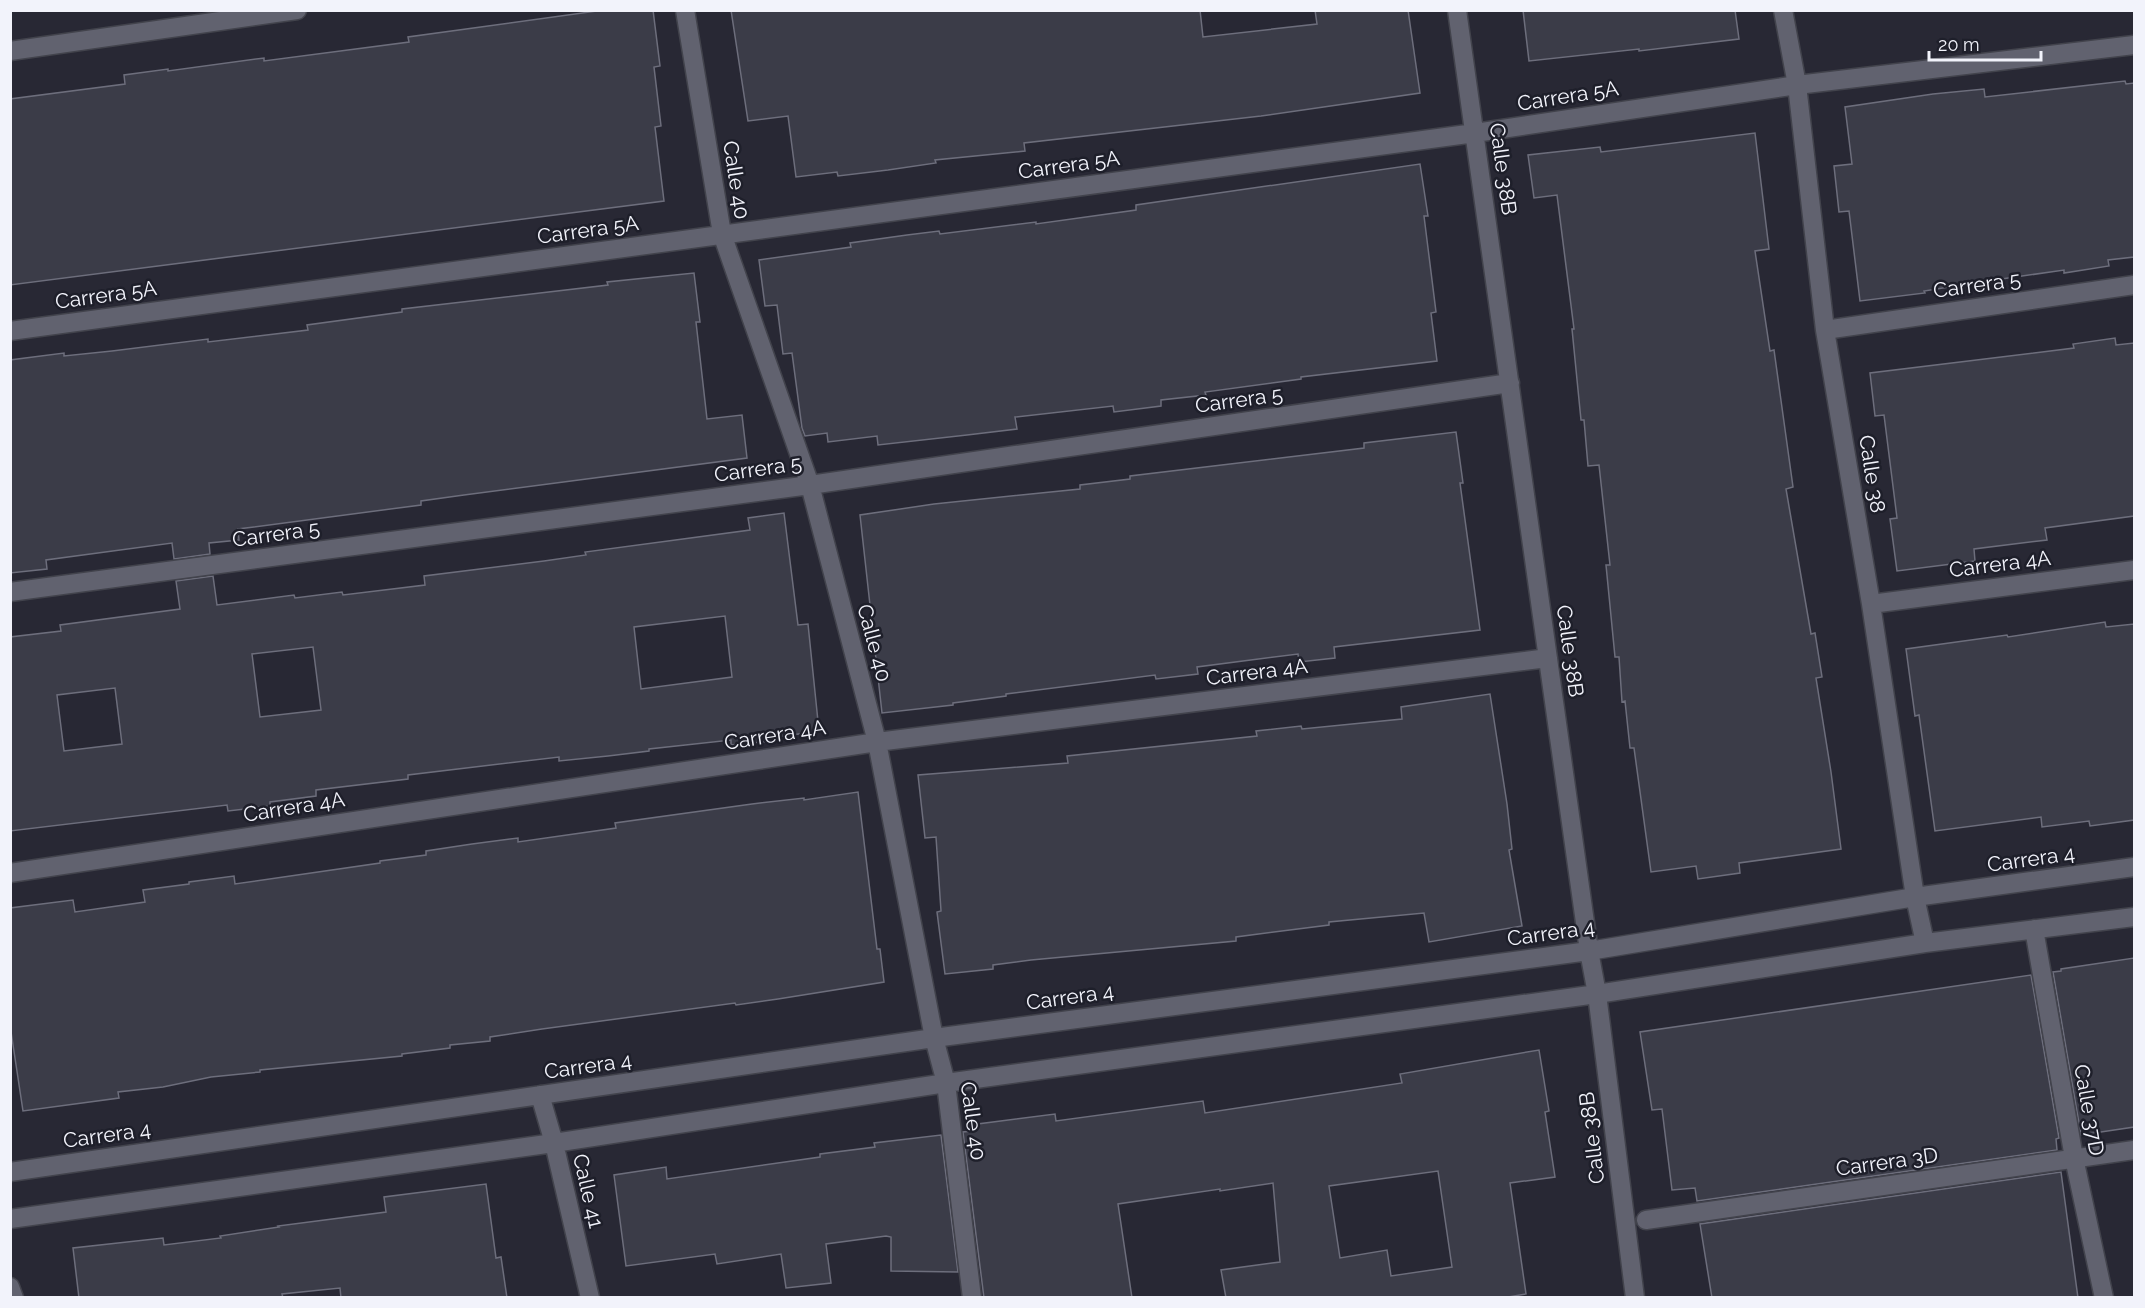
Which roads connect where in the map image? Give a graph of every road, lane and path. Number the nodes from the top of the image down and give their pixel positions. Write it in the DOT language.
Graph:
graph roads {
  1 [pos="297,10"];
  2 [pos="686,10"];
  3 [pos="1457,10"];
  4 [pos="1783,10"];
  5 [pos="2134,45"];
  6 [pos="10,51"];
  7 [pos="1797,84"];
  8 [pos="1475,133"];
  9 [pos="722,234"];
  10 [pos="2134,285"];
  11 [pos="1825,330"];
  12 [pos="10,331"];
  13 [pos="1510,383"];
  14 [pos="810,485"];
  15 [pos="2134,570"];
  16 [pos="10,592"];
  17 [pos="1871,604"];
  18 [pos="1548,658"];
  19 [pos="877,742"];
  20 [pos="2134,867"];
  21 [pos="10,873"];
  22 [pos="1915,897"];
  23 [pos="2134,916"];
  24 [pos="2034,929"];
  25 [pos="1925,943"];
  26 [pos="1589,951"];
  27 [pos="1597,994"];
  28 [pos="934,1038"];
  29 [pos="946,1083"];
  30 [pos="540,1095"];
  31 [pos="554,1143"];
  32 [pos="2134,1150"];
  33 [pos="2074,1158"];
  34 [pos="10,1172"];
  35 [pos="10,1218"];
  36 [pos="1646,1220"];
  37 [pos="10,1287"];
  38 [pos="14,1298"];
  39 [pos="590,1298"];
  40 [pos="972,1298"];
  41 [pos="1635,1298"];
  42 [pos="2104,1298"];
  1 -- 6 [label="street"];
  2 -- 9 [label="street, Calle 40"];
  3 -- 8 [label="street, Calle 38B"];
  4 -- 7 [label="street, Calle 38"];
  5 -- 7 [label="street, Carrera 5A"];
  7 -- 8 [label="street, Carrera 5A"];
  7 -- 11 [label="street, Calle 38"];
  8 -- 9 [label="street, Carrera 5A"];
  8 -- 13 [label="street, Calle 38B"];
  9 -- 12 [label="street, Carrera 5A"];
  9 -- 14 [label="street, Calle 40"];
  10 -- 11 [label="street, Carrera 5"];
  11 -- 17 [label="street, Calle 38"];
  13 -- 14 [label="street, Carrera 5"];
  13 -- 18 [label="street, Calle 38B"];
  14 -- 16 [label="street, Carrera 5"];
  14 -- 19 [label="street, Calle 40"];
  15 -- 17 [label="street, Carrera 4A"];
  17 -- 22 [label="street, Calle 38"];
  18 -- 19 [label="street, Carrera 4A"];
  18 -- 26 [label="street, Calle 38B"];
  19 -- 21 [label="street, Carrera 4A"];
  19 -- 28 [label="street, Calle 40"];
  20 -- 22 [label="street, Carrera 4"];
  22 -- 25 [label="street, Calle 38"];
  22 -- 26 [label="street, Carrera 4"];
  23 -- 24 [label="street"];
  24 -- 25 [label="street"];
  24 -- 33 [label="street, Calle 37D"];
  25 -- 27 [label="street"];
  26 -- 27 [label="street, Calle 38B"];
  26 -- 28 [label="street, Carrera 4"];
  27 -- 29 [label="street"];
  27 -- 41 [label="street, Calle 38B"];
  28 -- 29 [label="street, Calle 40"];
  28 -- 30 [label="street, Carrera 4"];
  29 -- 31 [label="street"];
  29 -- 40 [label="street, Calle 40"];
  30 -- 31 [label="street, Calle 41"];
  30 -- 34 [label="street, Carrera 4"];
  31 -- 35 [label="street"];
  31 -- 39 [label="street, Calle 41"];
  32 -- 33 [label="street, Carrera 3D"];
  33 -- 36 [label="street, Carrera 3D"];
  33 -- 42 [label="street, Calle 37D"];
  37 -- 38 [label="street"];
}
